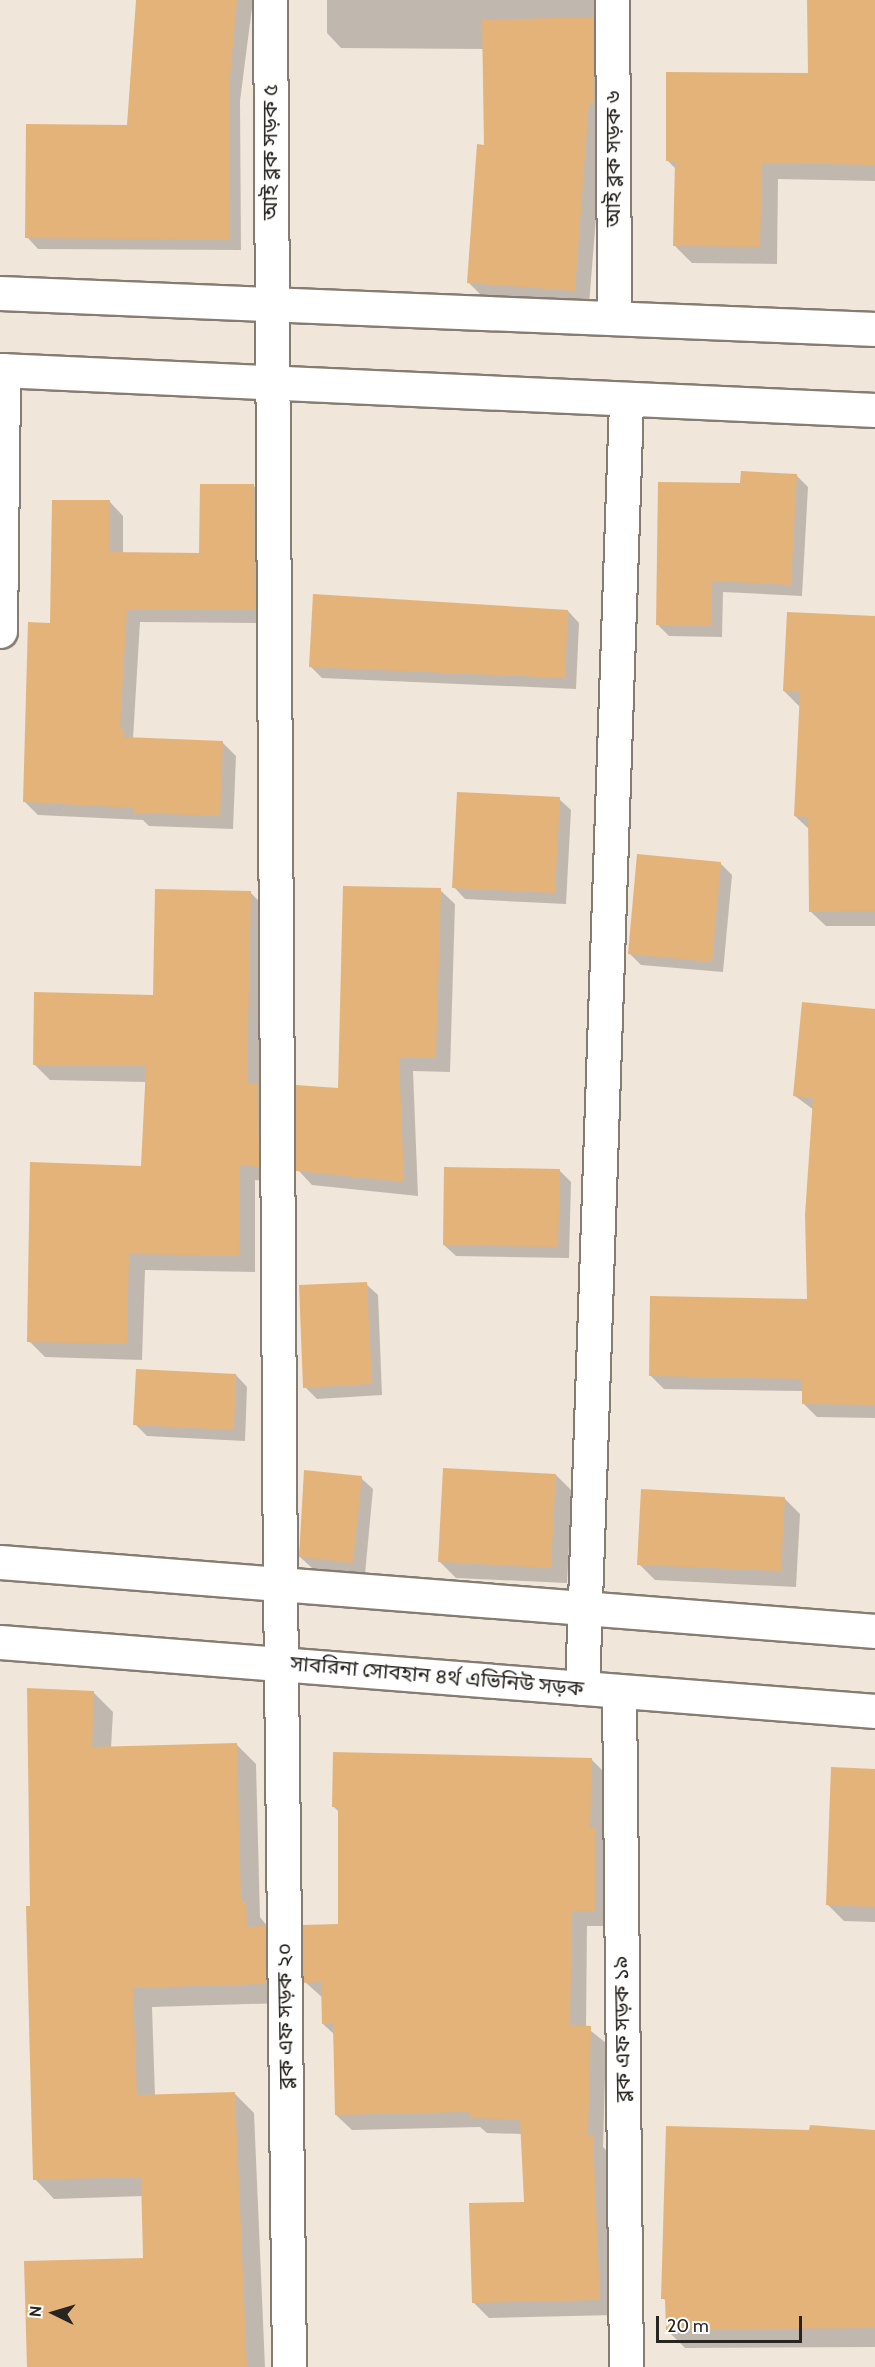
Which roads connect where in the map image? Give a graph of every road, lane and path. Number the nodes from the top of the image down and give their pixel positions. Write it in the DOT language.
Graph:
graph roads {
  1 [pos="270,0"];
  2 [pos="612,0"];
  3 [pos="0,293"];
  4 [pos="271,304"];
  5 [pos="614,318"];
  6 [pos="875,329"];
  7 [pos="2,370"];
  8 [pos="271,383"];
  9 [pos="626,399"];
  10 [pos="875,410"];
  11 [pos="0,631"];
  12 [pos="0,1562"];
  13 [pos="280,1585"];
  14 [pos="585,1609"];
  15 [pos="875,1631"];
  16 [pos="0,1642"];
  17 [pos="281,1664"];
  18 [pos="582,1688"];
  19 [pos="619,1691"];
  20 [pos="875,1711"];
  21 [pos="290,2367"];
  22 [pos="626,2367"];
  1 -- 4 [label="street, আই ব্লক সড়ক ৫"];
  2 -- 5 [label="street, আই ব্লক সড়ক ৬"];
  3 -- 4 [label="street"];
  4 -- 5 [label="street"];
  4 -- 8 [label="street, আই ব্লক সড়ক ৫"];
  5 -- 6 [label="street"];
  7 -- 8 [label="street"];
  7 -- 11 [label="street"];
  8 -- 9 [label="street"];
  8 -- 13 [label="street, আই ব্লক সড়ক ৫"];
  9 -- 10 [label="street"];
  9 -- 14 [label="street"];
  12 -- 13 [label="street"];
  13 -- 14 [label="street"];
  13 -- 17 [label="street, ব্লক এফ সড়ক ২০"];
  14 -- 15 [label="street"];
  14 -- 18 [label="street"];
  16 -- 17 [label="street, সাবরিনা সোবহান ৪র্থ এভিনিউ সড়ক"];
  17 -- 18 [label="street, সাবরিনা সোবহান ৪র্থ এভিনিউ সড়ক"];
  17 -- 21 [label="street, ব্লক এফ সড়ক ২০"];
  18 -- 19 [label="street, সাবরিনা সোবহান ৪র্থ এভিনিউ সড়ক"];
  19 -- 20 [label="street, সাবরিনা সোবহান ৪র্থ এভিনিউ সড়ক"];
  19 -- 22 [label="street, ব্লক এফ সড়ক ১৯"];
}
